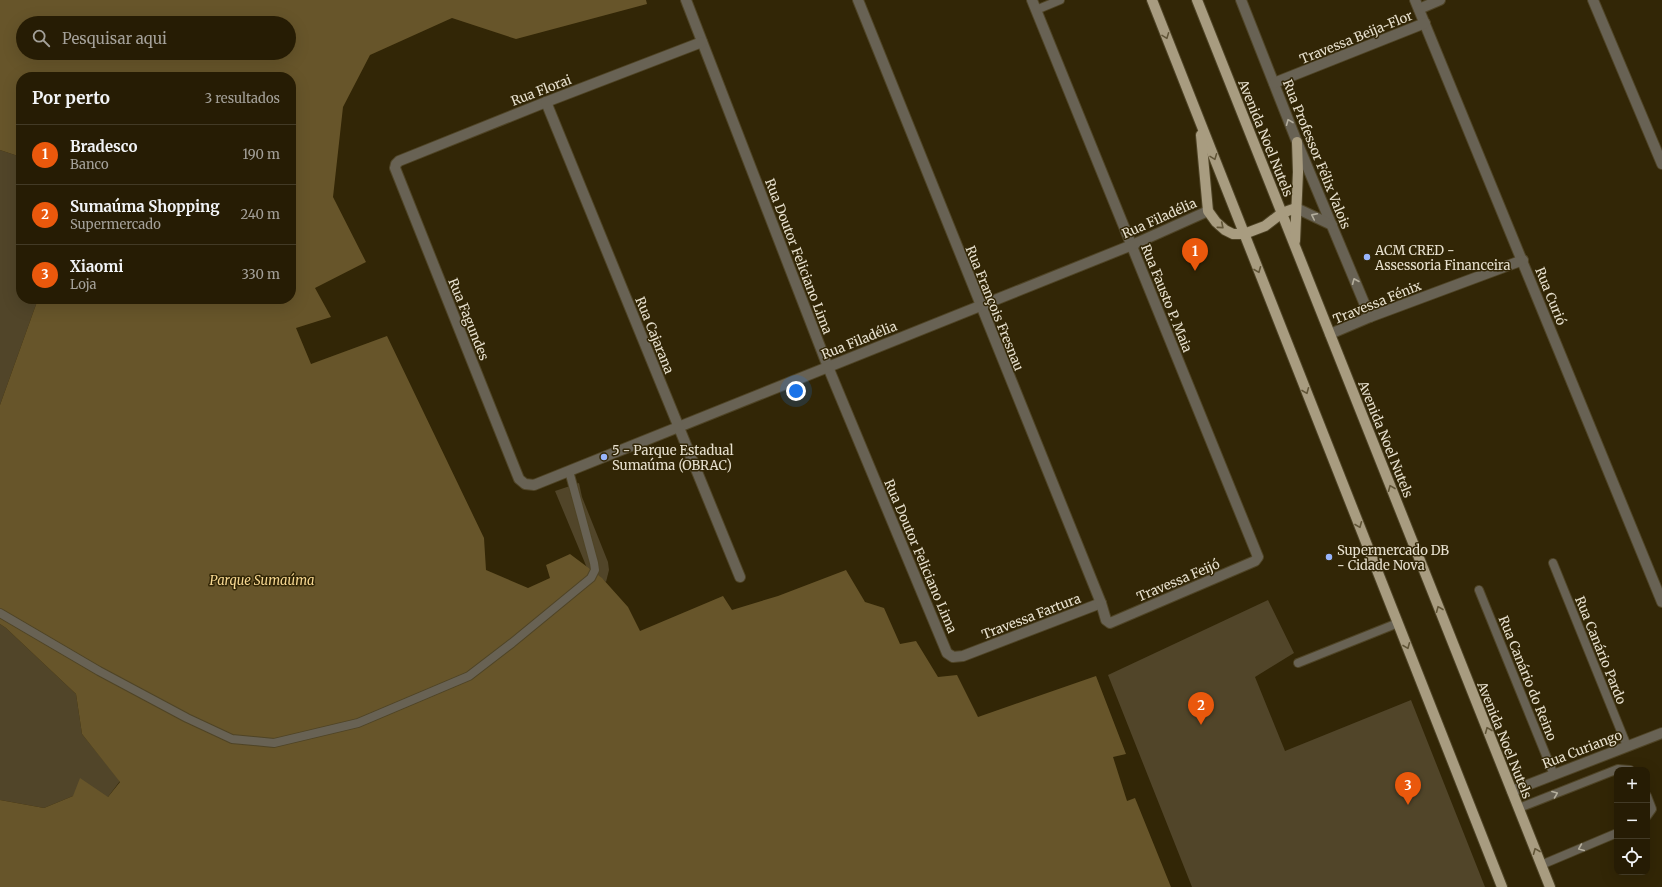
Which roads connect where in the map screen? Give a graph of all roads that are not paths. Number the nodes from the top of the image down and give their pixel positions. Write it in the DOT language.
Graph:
graph roads {
  1 [pos="686,0"];
  2 [pos="858,0"];
  3 [pos="1032,0"];
  4 [pos="1060,0"];
  5 [pos="1152,0"];
  6 [pos="1197,0"];
  7 [pos="1240,0"];
  8 [pos="1440,0"];
  9 [pos="1593,0"];
  10 [pos="1417,4"];
  11 [pos="1036,10"];
  12 [pos="1425,23"];
  13 [pos="702,42"];
  14 [pos="1274,83"];
  15 [pos="546,102"];
  16 [pos="1200,123"];
  17 [pos="1297,142"];
  18 [pos="1662,164"];
  19 [pos="395,168"];
  20 [pos="1296,208"];
  21 [pos="1208,211"];
  22 [pos="1282,213"];
  23 [pos="1332,225"];
  24 [pos="1244,234"];
  25 [pos="1132,245"];
  26 [pos="1295,245"];
  27 [pos="1523,260"];
  28 [pos="980,304"];
  29 [pos="1370,317"];
  30 [pos="1330,334"];
  31 [pos="828,367"];
  32 [pos="679,427"];
  33 [pos="569,471"];
  34 [pos="519,479"];
  35 [pos="1255,561"];
  36 [pos="1553,563"];
  37 [pos="740,577"];
  38 [pos="1479,590"];
  39 [pos="1662,602"];
  40 [pos="1101,603"];
  41 [pos="0,613"];
  42 [pos="1110,623"];
  43 [pos="1398,623"];
  44 [pos="947,653"];
  45 [pos="1298,663"];
  46 [pos="1662,733"];
  47 [pos="1627,746"];
  48 [pos="1614,771"];
  49 [pos="1554,775"];
  50 [pos="1512,791"];
  51 [pos="1519,808"];
  52 [pos="1614,834"];
  53 [pos="1541,865"];
  54 [pos="1502,887"];
  55 [pos="1550,887"];
  1 -- 13 [label="street, Rua Doutor Feliciano Lima"];
  2 -- 28 [label="street, Rua François Fresnau"];
  3 -- 11 [label="street, Rua Fausto P. Maia"];
  4 -- 11 [label="lane"];
  5 -- 16 [label="main road, one-way"];
  6 -- 22 [label="main road, Avenida Noel Nutels"];
  7 -- 14 [label="street, Rua Professor Félix Valois"];
  8 -- 10 [label="street"];
  9 -- 18 [label="street"];
  10 -- 12 [label="street, Rua Curió"];
  11 -- 25 [label="street, Rua Fausto P. Maia"];
  12 -- 14 [label="street, Travessa Beija-Flor"];
  12 -- 27 [label="street, Rua Curió"];
  13 -- 15 [label="street, Rua Florai"];
  13 -- 31 [label="street, Rua Doutor Feliciano Lima"];
  17 -- 14 [label="street, Rua Professor Félix Valois, one-way"];
  15 -- 19 [label="street, Rua Florai"];
  15 -- 32 [label="street, Rua Cajarana"];
  16 -- 21 [label="main road"];
  16 -- 24 [label="main road, one-way"];
  17 -- 20 [label="main road"];
  17 -- 23 [label="street, Rua Professor Félix Valois"];
  19 -- 34 [label="street, Rua Fagundes"];
  20 -- 22 [label="main road"];
  23 -- 20 [label="street, one-way"];
  20 -- 26 [label="main road"];
  21 -- 24 [label="main road, one-way"];
  21 -- 25 [label="street, Rua Filadélia"];
  22 -- 24 [label="main road"];
  22 -- 26 [label="main road, Avenida Noel Nutels"];
  29 -- 23 [label="street, Rua Professor Félix Valois, one-way"];
  24 -- 43 [label="main road, one-way"];
  25 -- 28 [label="street, Rua Filadélia"];
  25 -- 35 [label="street, Rua Fausto P. Maia"];
  26 -- 30 [label="main road, Avenida Noel Nutels"];
  27 -- 29 [label="street, Travessa Fénix"];
  27 -- 39 [label="street, Rua Curió"];
  28 -- 31 [label="street, Rua Filadélia"];
  28 -- 40 [label="street, Rua François Fresnau"];
  29 -- 30 [label="street, Travessa Fénix"];
  50 -- 30 [label="main road, Avenida Noel Nutels, one-way"];
  31 -- 32 [label="street, Rua Filadélia"];
  31 -- 44 [label="street, Rua Doutor Feliciano Lima"];
  32 -- 33 [label="street, Rua Filadélia"];
  32 -- 37 [label="street, Rua Cajarana"];
  33 -- 34 [label="street, Rua Filadélia"];
  33 -- 41 [label="lane"];
  35 -- 42 [label="street, Travessa Feijó"];
  36 -- 47 [label="lane, Rua Canário Pardo"];
  38 -- 49 [label="lane, Rua Canário do Reino"];
  40 -- 42 [label="street, Rua François Fresnau"];
  40 -- 44 [label="street, Travessa Fartura"];
  43 -- 45 [label="lane"];
  43 -- 54 [label="main road, one-way"];
  46 -- 47 [label="street, Rua Curiango"];
  47 -- 49 [label="street, Rua Curiango"];
  51 -- 48 [label="lane, one-way"];
  49 -- 50 [label="street, Rua Curiango"];
  50 -- 51 [label="main road, Avenida Noel Nutels"];
  53 -- 51 [label="main road, Avenida Noel Nutels, one-way"];
  52 -- 53 [label="lane, one-way"];
  53 -- 55 [label="main road, Avenida Noel Nutels"];
}
